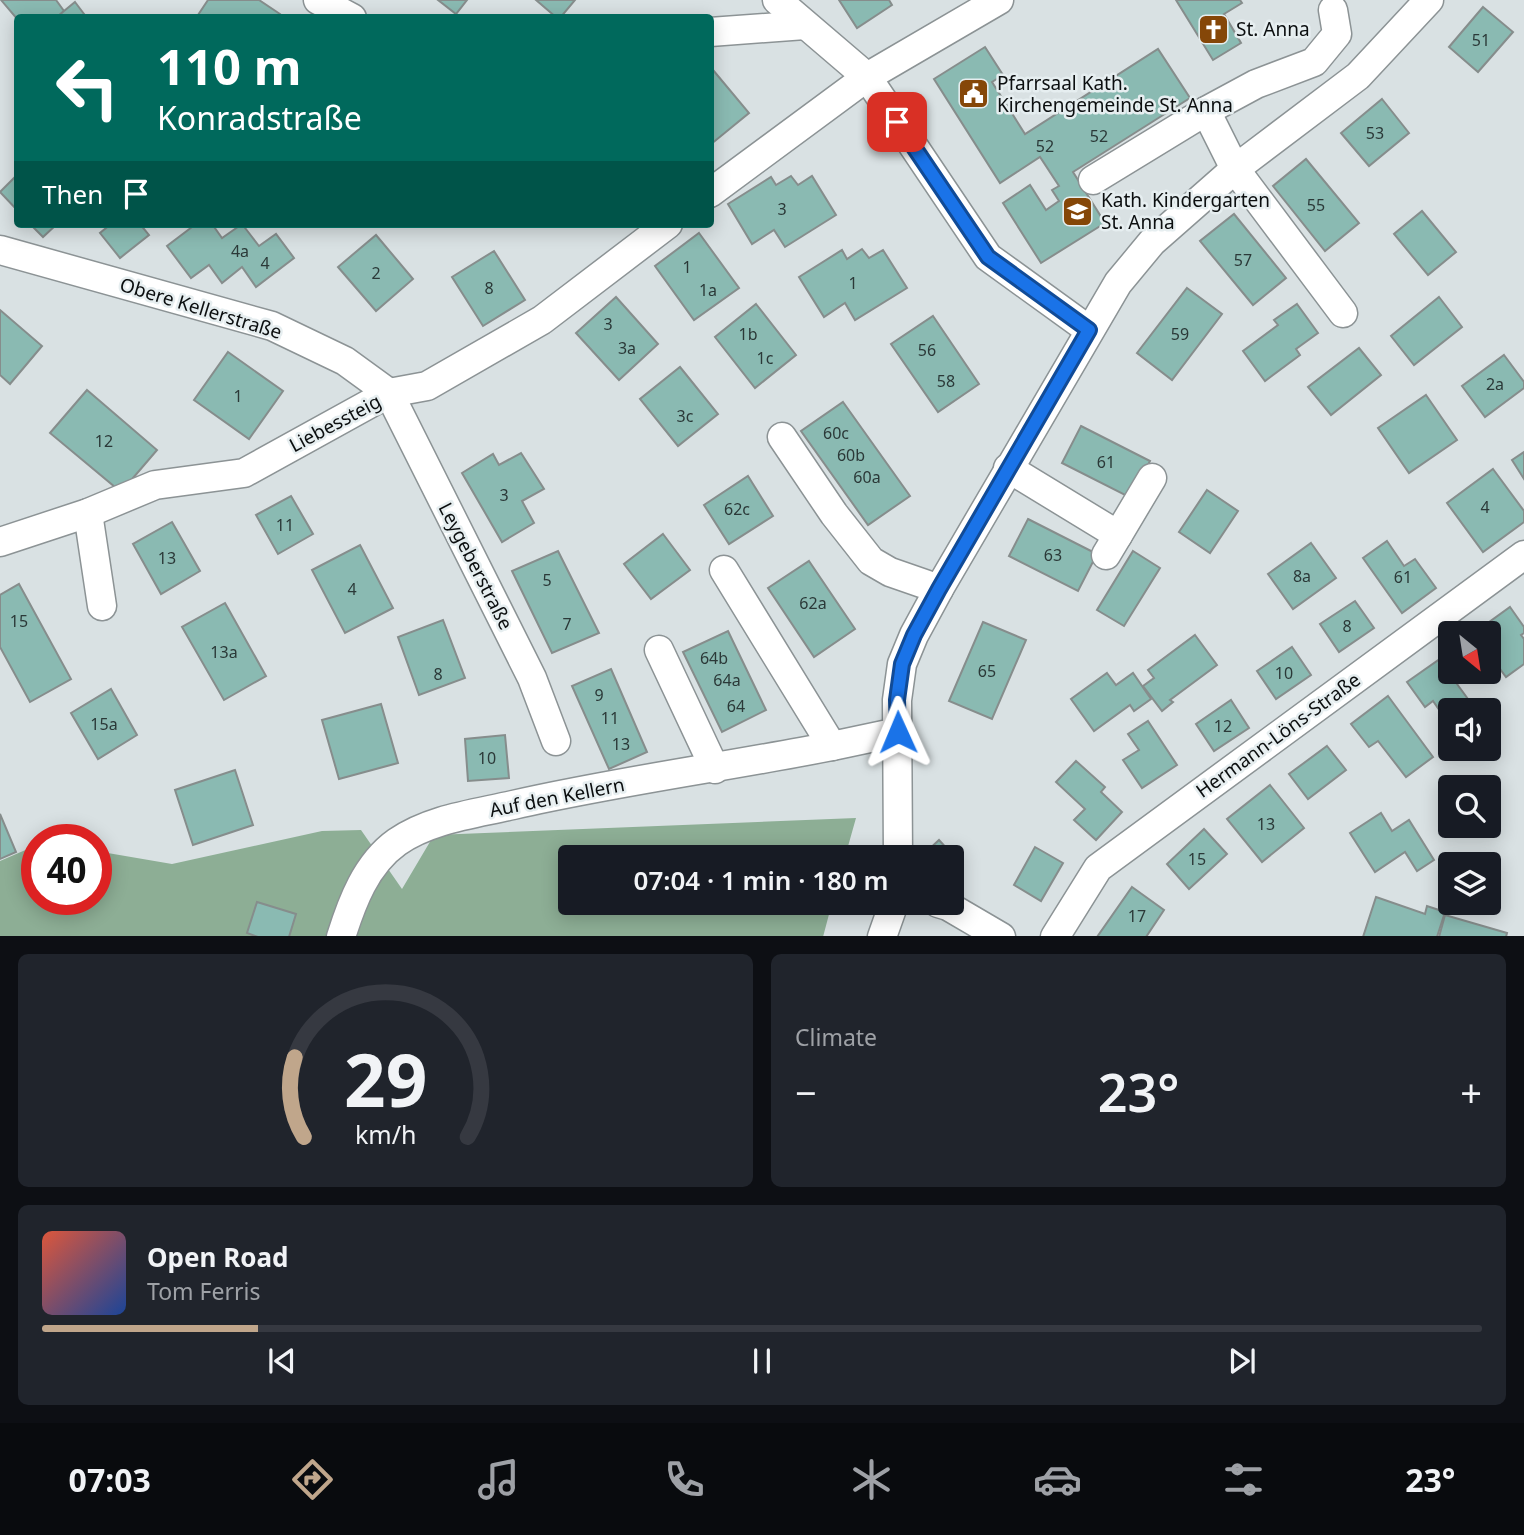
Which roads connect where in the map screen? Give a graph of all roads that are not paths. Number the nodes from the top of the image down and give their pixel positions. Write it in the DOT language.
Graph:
graph roads {
  1 [pos="318,0"];
  2 [pos="776,0"];
  3 [pos="999,0"];
  4 [pos="1429,0"];
  5 [pos="1333,10"];
  6 [pos="344,14"];
  7 [pos="805,25"];
  8 [pos="714,32"];
  9 [pos="867,77"];
  10 [pos="1206,111"];
  11 [pos="1235,169"];
  12 [pos="1093,180"];
  13 [pos="714,190"];
  14 [pos="663,228"];
  15 [pos="0,250"];
  16 [pos="1343,313"];
  17 [pos="1089,330"];
  18 [pos="389,394"];
  19 [pos="782,437"];
  20 [pos="1008,468"];
  21 [pos="1152,478"];
  22 [pos="88,513"];
  23 [pos="0,542"];
  24 [pos="1524,555"];
  25 [pos="724,570"];
  26 [pos="939,589"];
  27 [pos="102,606"];
  28 [pos="659,650"];
  29 [pos="898,732"];
  30 [pos="556,741"];
  31 [pos="832,746"];
  32 [pos="715,769"];
  33 [pos="898,845"];
  34 [pos="890,915"];
  35 [pos="964,915"];
  36 [pos="341,936"];
  37 [pos="882,936"];
  38 [pos="1001,936"];
  39 [pos="1055,936"];
  1 -- 6 [label="street"];
  2 -- 7 [label="street"];
  3 -- 9 [label="street"];
  4 -- 11 [label="street"];
  5 -- 10 [label="street"];
  7 -- 8 [label="street"];
  7 -- 9 [label="street"];
  9 -- 13 [label="street"];
  9 -- 17 [label="street"];
  10 -- 11 [label="street"];
  10 -- 12 [label="street"];
  11 -- 16 [label="street"];
  11 -- 17 [label="street"];
  14 -- 18 [label="street, Liebessteig"];
  15 -- 18 [label="street, Obere Kellerstraße"];
  17 -- 20 [label="street"];
  18 -- 22 [label="street, Liebessteig"];
  18 -- 30 [label="street, Leygeberstraße"];
  19 -- 26 [label="street"];
  20 -- 21 [label="street"];
  20 -- 26 [label="street"];
  22 -- 23 [label="street, Liebessteig"];
  22 -- 27 [label="street"];
  24 -- 39 [label="street, Hermann-Löns-Straße"];
  25 -- 31 [label="street"];
  26 -- 29 [label="street"];
  28 -- 32 [label="street"];
  29 -- 31 [label="street, Auf den Kellern"];
  29 -- 33 [label="street"];
  31 -- 32 [label="street, Auf den Kellern"];
  32 -- 36 [label="street, Auf den Kellern"];
  34 -- 37 [label="street"];
  35 -- 38 [label="street"];
}
